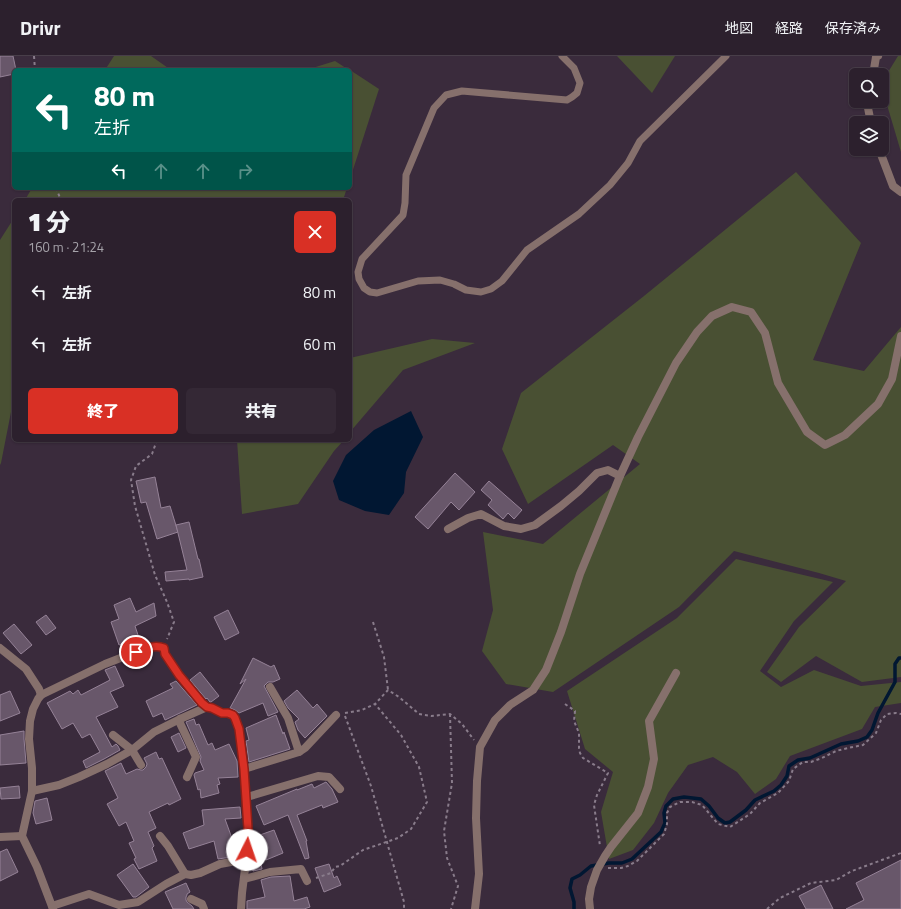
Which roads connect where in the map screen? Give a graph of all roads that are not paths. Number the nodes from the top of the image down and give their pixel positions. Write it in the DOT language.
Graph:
graph roads {
  1 [pos="562,56"];
  2 [pos="726,56"];
  3 [pos="878,56"];
  4 [pos="874,68"];
  5 [pos="882,156"];
  6 [pos="901,192"];
  7 [pos="901,336"];
  8 [pos="620,476"];
  9 [pos="448,529"];
  10 [pos="0,648"];
  11 [pos="676,673"];
  12 [pos="270,687"];
  13 [pos="41,695"];
  14 [pos="207,707"];
  15 [pos="336,715"];
  16 [pos="180,719"];
  17 [pos="113,735"];
  18 [pos="132,750"];
  19 [pos="299,752"];
  20 [pos="141,765"];
  21 [pos="244,769"];
  22 [pos="187,777"];
  23 [pos="340,789"];
  24 [pos="32,791"];
  25 [pos="246,797"];
  26 [pos="22,836"];
  27 [pos="160,836"];
  28 [pos="0,837"];
  29 [pos="246,861"];
  30 [pos="185,874"];
  31 [pos="244,879"];
  32 [pos="308,881"];
  33 [pos="191,899"];
  34 [pos="52,907"];
  35 [pos="204,909"];
  36 [pos="242,909"];
  37 [pos="475,909"];
  38 [pos="590,909"];
  1 -- 2 [label="lane"];
  3 -- 4 [label="street"];
  5 -- 6 [label="street"];
  7 -- 8 [label="street"];
  8 -- 9 [label="street"];
  8 -- 37 [label="street"];
  10 -- 13 [label="street"];
  11 -- 38 [label="street"];
  12 -- 19 [label="street"];
  13 -- 14 [label="street"];
  13 -- 24 [label="street"];
  14 -- 16 [label="street"];
  14 -- 21 [label="street"];
  15 -- 19 [label="street"];
  16 -- 18 [label="street"];
  16 -- 22 [label="street"];
  17 -- 18 [label="street"];
  18 -- 20 [label="street"];
  18 -- 24 [label="street"];
  19 -- 21 [label="street"];
  21 -- 25 [label="street"];
  23 -- 25 [label="street"];
  24 -- 26 [label="street"];
  25 -- 29 [label="street"];
  26 -- 28 [label="street"];
  26 -- 34 [label="street"];
  27 -- 30 [label="street"];
  29 -- 30 [label="street"];
  29 -- 31 [label="street"];
  30 -- 34 [label="street"];
  31 -- 32 [label="street"];
  31 -- 36 [label="street"];
  33 -- 35 [label="street"];
}
